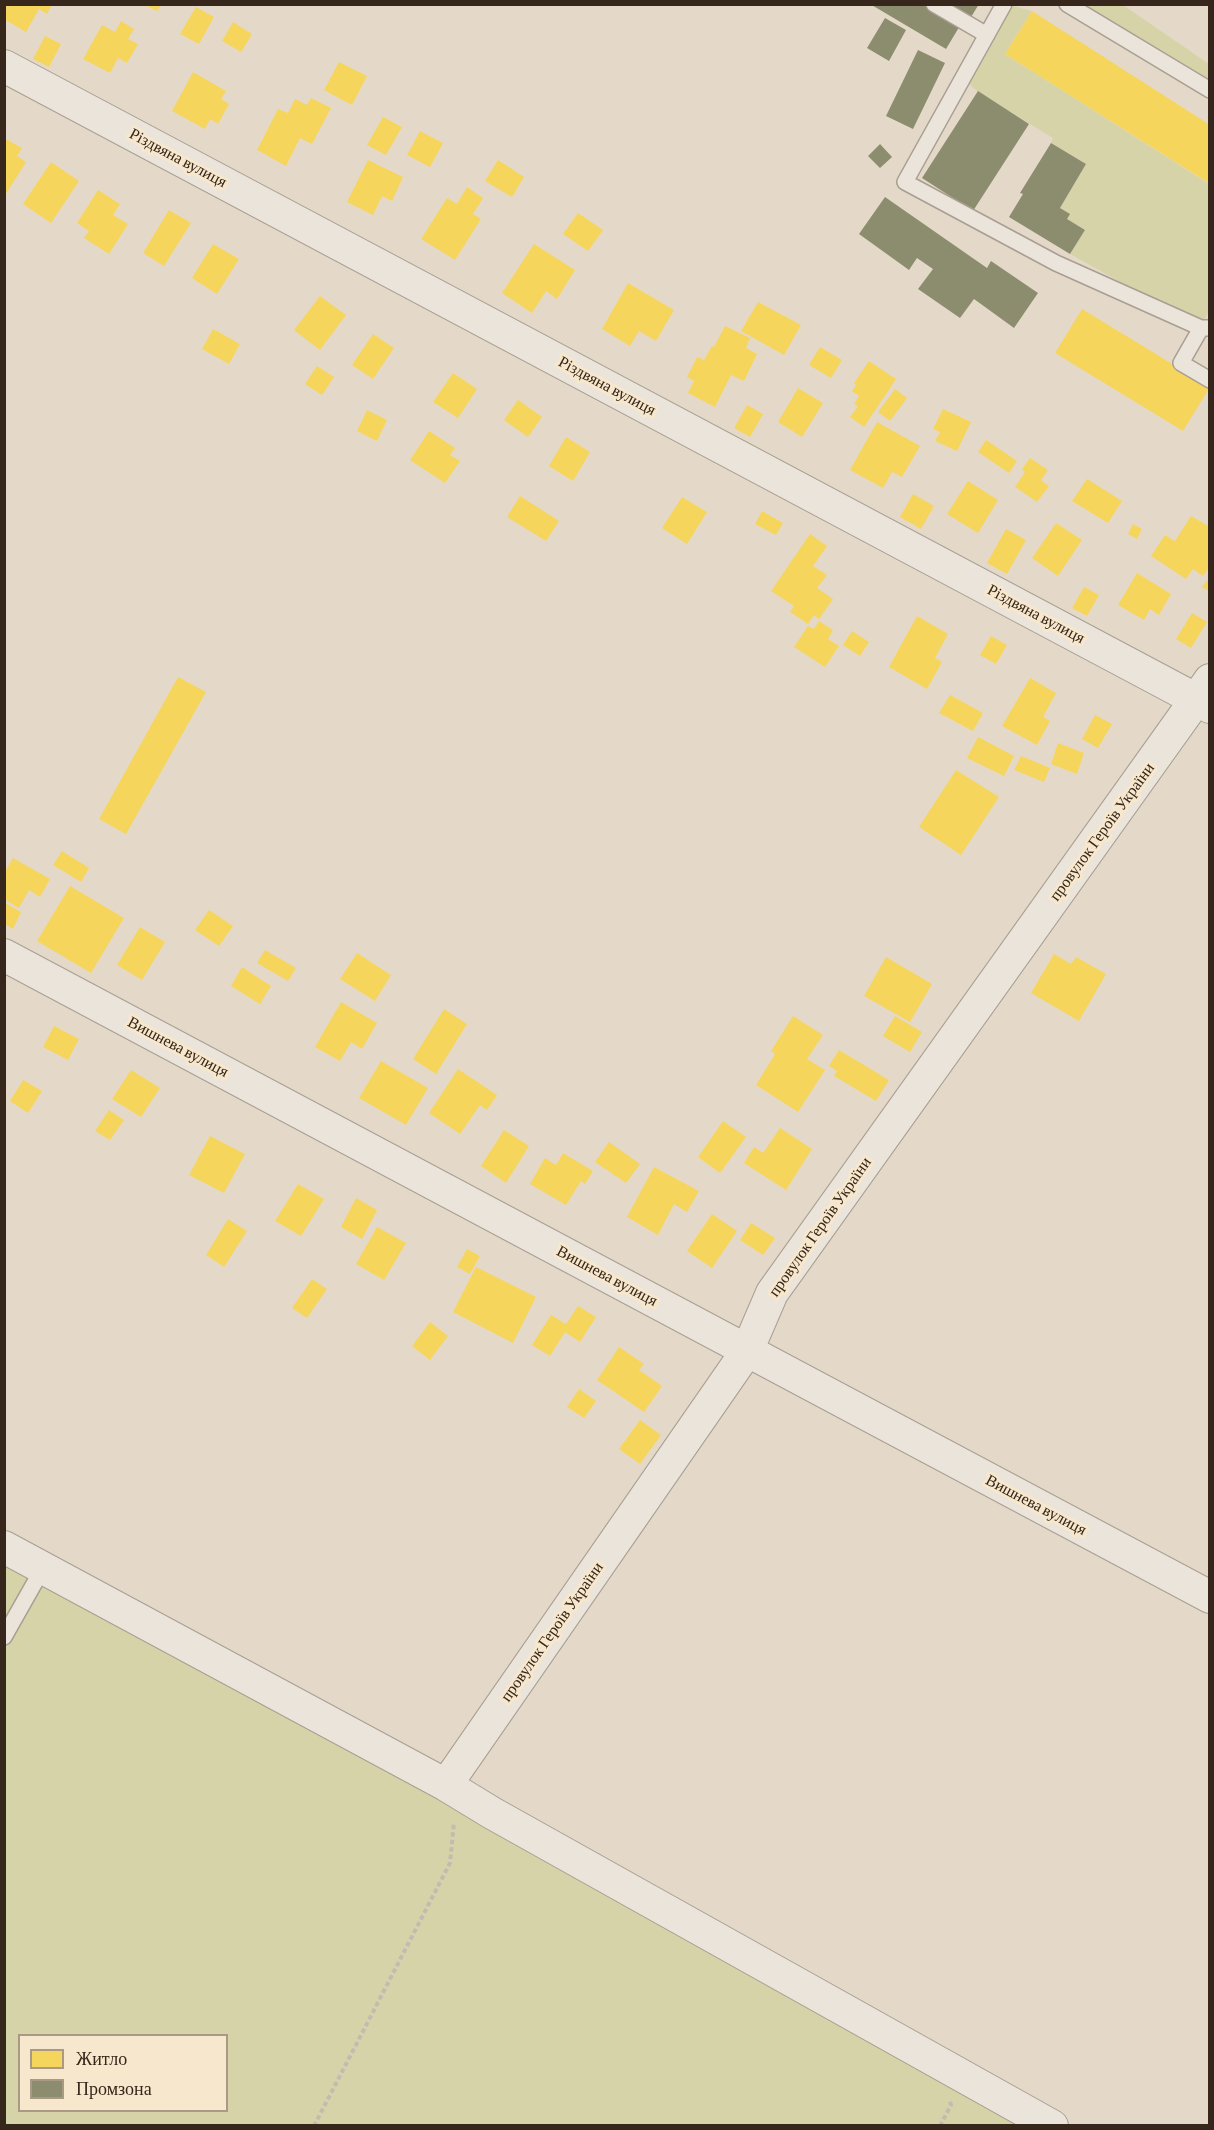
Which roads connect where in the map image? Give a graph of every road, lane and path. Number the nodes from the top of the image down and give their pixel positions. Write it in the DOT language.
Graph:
graph roads {
  1 [pos="934,4"];
  2 [pos="1004,4"];
  3 [pos="1067,4"];
  4 [pos="987,35"];
  5 [pos="4,66"];
  6 [pos="1209,90"];
  7 [pos="1205,328"];
  8 [pos="1209,380"];
  9 [pos="1205,695"];
  10 [pos="4,955"];
  11 [pos="747,1351"];
  12 [pos="4,1547"];
  13 [pos="44,1568"];
  14 [pos="1209,1597"];
  15 [pos="4,1637"];
  16 [pos="446,1785"];
  17 [pos="314,2126"];
  18 [pos="1052,2126"];
  1 -- 4 [label="lane"];
  2 -- 4 [label="lane"];
  3 -- 6 [label="lane"];
  4 -- 7 [label="lane"];
  5 -- 9 [label="street, Різдвяна вулиця"];
  7 -- 8 [label="lane"];
  9 -- 11 [label="street, провулок Героїв України"];
  10 -- 11 [label="street, Вишнева вулиця"];
  11 -- 14 [label="street, Вишнева вулиця"];
  11 -- 16 [label="street, провулок Героїв України"];
  12 -- 13 [label="street"];
  13 -- 15 [label="lane"];
  13 -- 16 [label="street"];
  16 -- 17 [label="path"];
  16 -- 18 [label="street"];
}
